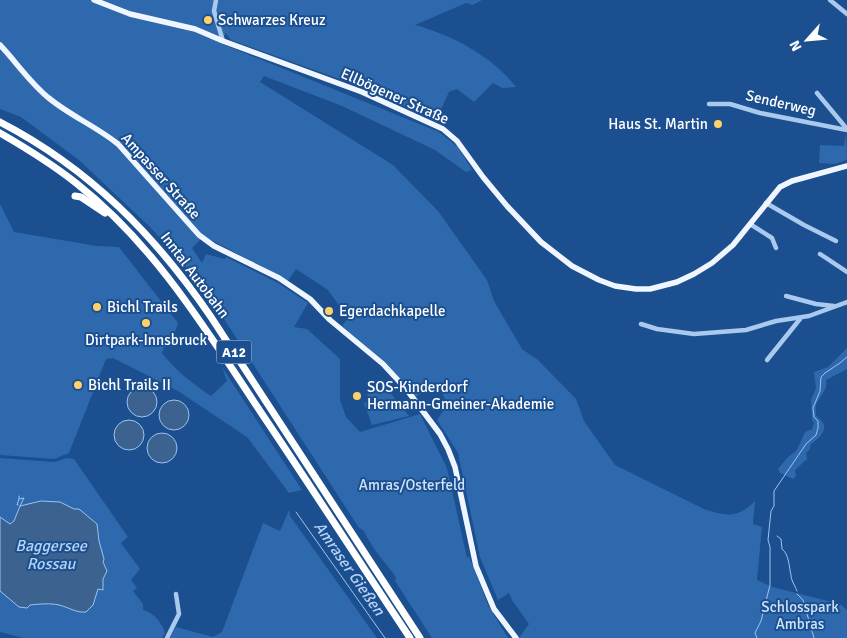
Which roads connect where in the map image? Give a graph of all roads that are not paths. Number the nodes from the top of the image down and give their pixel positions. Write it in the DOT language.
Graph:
graph roads {
  1 [pos="94,0"];
  2 [pos="216,0"];
  3 [pos="830,0"];
  4 [pos="847,14"];
  5 [pos="223,41"];
  6 [pos="0,45"];
  7 [pos="817,93"];
  8 [pos="709,104"];
  9 [pos="0,122"];
  10 [pos="847,129"];
  11 [pos="0,134"];
  12 [pos="847,166"];
  13 [pos="75,196"];
  14 [pos="766,203"];
  15 [pos="117,219"];
  16 [pos="750,224"];
  17 [pos="836,241"];
  18 [pos="776,248"];
  19 [pos="820,254"];
  20 [pos="847,272"];
  21 [pos="786,296"];
  22 [pos="847,302"];
  23 [pos="836,306"];
  24 [pos="800,318"];
  25 [pos="641,324"];
  26 [pos="767,360"];
  27 [pos="176,594"];
  28 [pos="167,638"];
  29 [pos="410,638"];
  30 [pos="420,638"];
  31 [pos="516,638"];
  1 -- 5 [label="main road, Ellbögener Straße"];
  2 -- 5 [label="street"];
  3 -- 4 [label="street"];
  5 -- 16 [label="main road, Ellbögener Straße"];
  6 -- 31 [label="main road, Ampasser Straße"];
  7 -- 10 [label="street, Senderweg"];
  8 -- 10 [label="street, Senderweg"];
  9 -- 30 [label="highway, Inntal Autobahn / A12"];
  11 -- 15 [label="highway, Inntal Autobahn / A12"];
  12 -- 14 [label="main road, Ellbögener Straße"];
  13 -- 15 [label="highway"];
  14 -- 16 [label="main road, Ellbögener Straße"];
  14 -- 17 [label="street"];
  15 -- 29 [label="highway, Inntal Autobahn / A12"];
  16 -- 18 [label="street"];
  19 -- 20 [label="street"];
  21 -- 23 [label="street"];
  22 -- 23 [label="street"];
  23 -- 24 [label="street"];
  24 -- 25 [label="street"];
  24 -- 26 [label="street"];
  27 -- 28 [label="street"];
}
